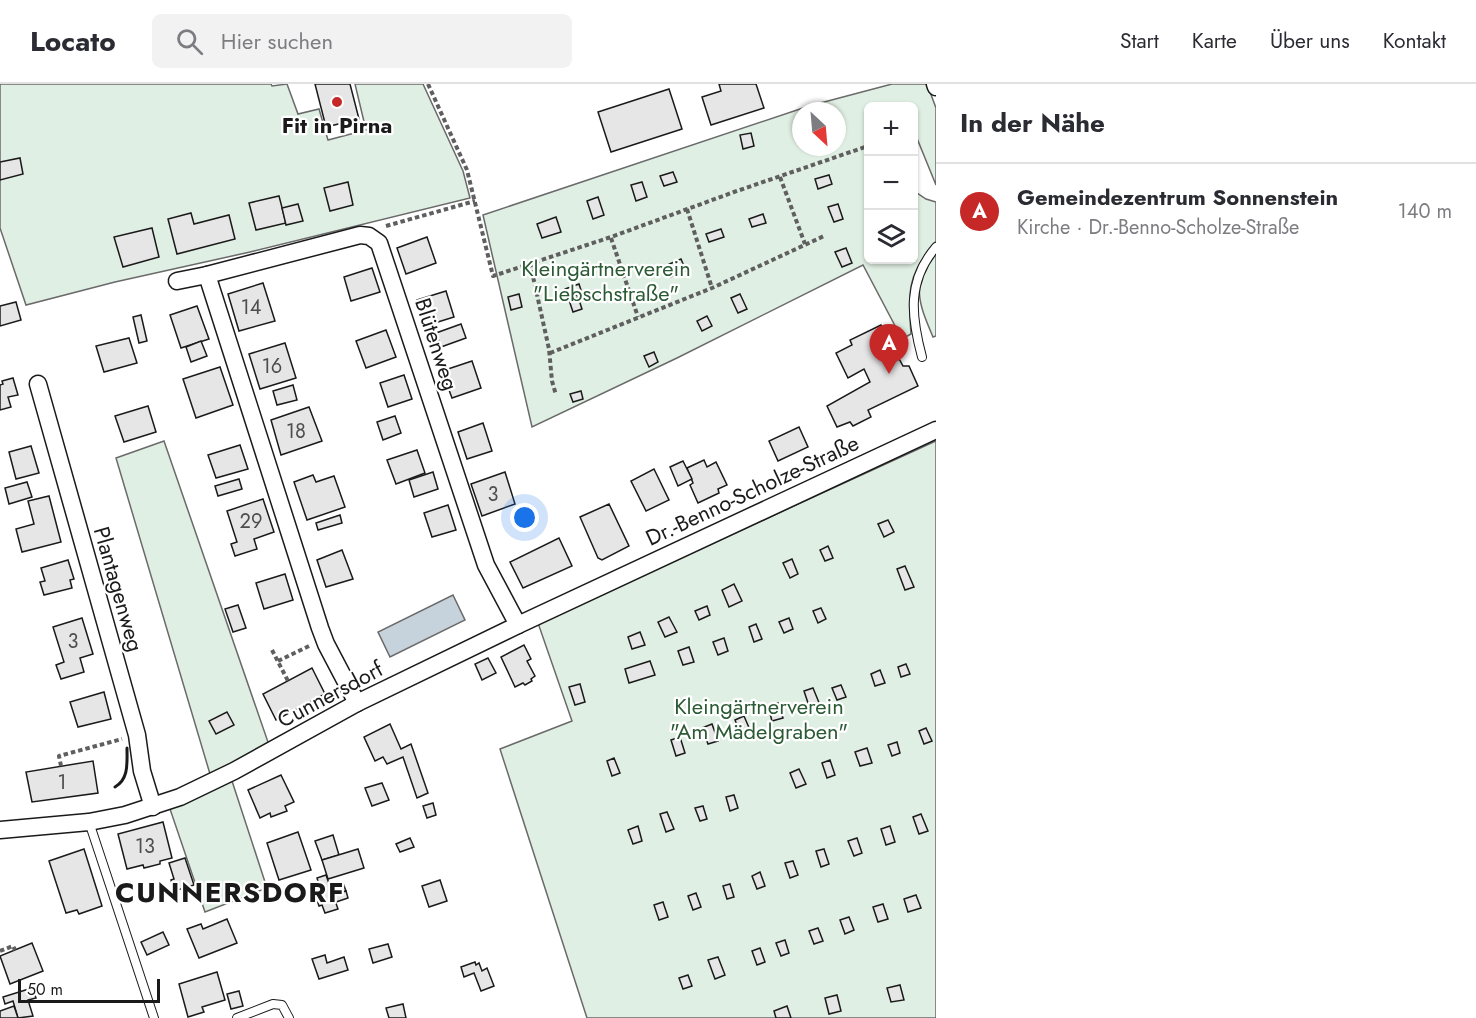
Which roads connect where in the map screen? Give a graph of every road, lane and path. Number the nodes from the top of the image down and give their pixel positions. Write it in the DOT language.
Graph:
graph roads {
  1 [pos="428,84"];
  2 [pos="864,147"];
  3 [pos="780,177"];
  4 [pos="475,201"];
  5 [pos="687,209"];
  6 [pos="369,236"];
  7 [pos="824,236"];
  8 [pos="611,237"];
  9 [pos="805,243"];
  10 [pos="936,247"];
  11 [pos="530,263"];
  12 [pos="207,275"];
  13 [pos="177,281"];
  14 [pos="712,288"];
  15 [pos="638,317"];
  16 [pos="550,353"];
  17 [pos="922,357"];
  18 [pos="38,384"];
  19 [pos="556,395"];
  20 [pos="936,429"];
  21 [pos="587,592"];
  22 [pos="519,625"];
  23 [pos="315,643"];
  24 [pos="272,650"];
  25 [pos="278,661"];
  26 [pos="288,681"];
  27 [pos="357,704"];
  28 [pos="137,735"];
  29 [pos="61,766"];
  30 [pos="153,807"];
  31 [pos="89,822"];
  32 [pos="0,830"];
  33 [pos="15,950"];
  34 [pos="0,951"];
  35 [pos="154,1018"];
  36 [pos="237,1018"];
  37 [pos="289,1018"];
  1 -- 4 [label="path"];
  2 -- 3 [label="path"];
  3 -- 5 [label="path"];
  3 -- 9 [label="path"];
  4 -- 6 [label="path"];
  4 -- 11 [label="path"];
  5 -- 8 [label="path"];
  5 -- 14 [label="path"];
  6 -- 12 [label="street"];
  6 -- 22 [label="street, Blütenweg"];
  7 -- 9 [label="path"];
  8 -- 11 [label="path"];
  8 -- 15 [label="path"];
  9 -- 14 [label="path"];
  10 -- 17 [label="lane"];
  11 -- 16 [label="path"];
  12 -- 13 [label="street"];
  12 -- 27 [label="street"];
  14 -- 15 [label="path"];
  15 -- 16 [label="path"];
  16 -- 19 [label="path"];
  18 -- 28 [label="street, Plantagenweg"];
  20 -- 21 [label="street, Dr.-Benno-Scholze-Straße"];
  21 -- 22 [label="street, Cunnersdorf"];
  22 -- 27 [label="street, Cunnersdorf"];
  23 -- 25 [label="path"];
  24 -- 25 [label="path"];
  25 -- 26 [label="path"];
  27 -- 30 [label="street, Cunnersdorf"];
  28 -- 29 [label="path"];
  28 -- 30 [label="street, Plantagenweg"];
  30 -- 31 [label="street, Cunnersdorf"];
  31 -- 32 [label="street, Cunnersdorf"];
  31 -- 35 [label="lane"];
  33 -- 34 [label="path"];
  36 -- 37 [label="lane"];
}
